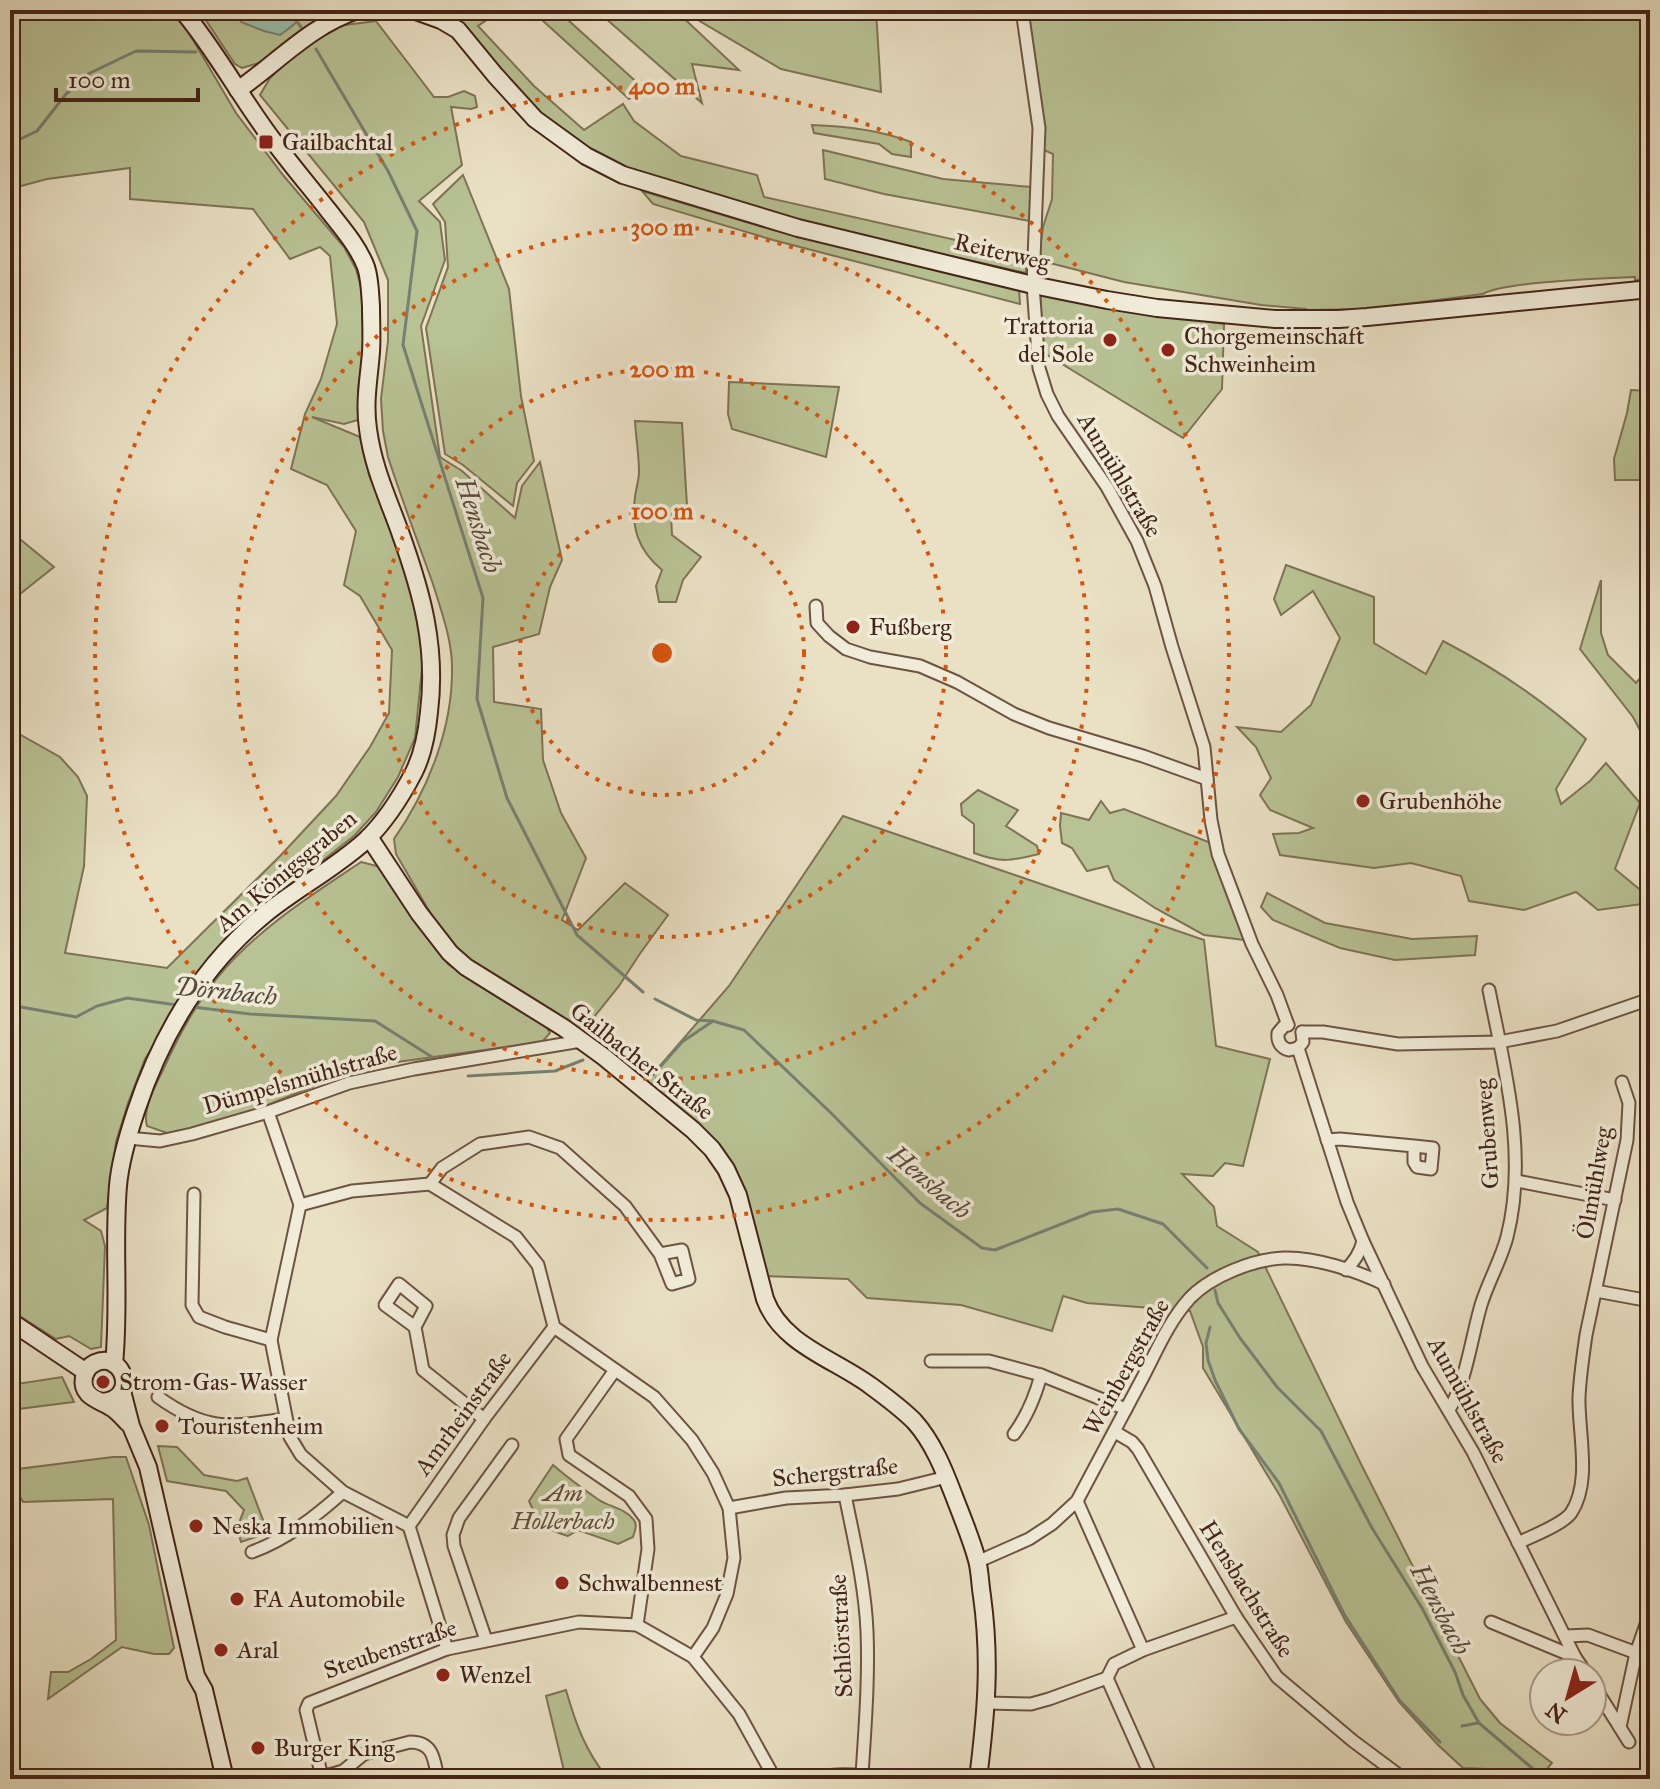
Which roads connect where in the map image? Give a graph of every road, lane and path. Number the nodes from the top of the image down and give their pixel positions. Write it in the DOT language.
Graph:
graph roads {
  1 [pos="182,10"];
  2 [pos="358,10"];
  3 [pos="413,10"];
  4 [pos="1022,10"];
  5 [pos="238,90"];
  6 [pos="1033,285"];
  7 [pos="1650,289"];
  8 [pos="816,606"];
  9 [pos="1207,779"];
  10 [pos="369,837"];
  11 [pos="1489,990"];
  12 [pos="1650,999"];
  13 [pos="1288,1025"];
  14 [pos="1302,1032"];
  15 [pos="581,1041"];
  16 [pos="1499,1042"];
  17 [pos="1298,1048"];
  18 [pos="1622,1082"];
  19 [pos="268,1112"];
  20 [pos="128,1138"];
  21 [pos="1327,1140"];
  22 [pos="1414,1146"];
  23 [pos="1517,1181"];
  24 [pos="430,1184"];
  25 [pos="194,1194"];
  26 [pos="1615,1200"];
  27 [pos="300,1205"];
  28 [pos="1363,1241"];
  29 [pos="660,1254"];
  30 [pos="1346,1270"];
  31 [pos="1384,1284"];
  32 [pos="1596,1291"];
  33 [pos="1650,1301"];
  34 [pos="10,1321"];
  35 [pos="415,1327"];
  36 [pos="554,1327"];
  37 [pos="271,1340"];
  38 [pos="931,1361"];
  39 [pos="99,1366"];
  40 [pos="615,1370"];
  41 [pos="1041,1375"];
  42 [pos="122,1391"];
  43 [pos="158,1397"];
  44 [pos="102,1402"];
  45 [pos="1126,1409"];
  46 [pos="1449,1410"];
  47 [pos="285,1419"];
  48 [pos="484,1419"];
  49 [pos="131,1426"];
  50 [pos="1115,1432"];
  51 [pos="1014,1434"];
  52 [pos="512,1445"];
  53 [pos="947,1477"];
  54 [pos="343,1492"];
  55 [pos="845,1495"];
  56 [pos="1077,1501"];
  57 [pos="729,1508"];
  58 [pos="409,1526"];
  59 [pos="1518,1543"];
  60 [pos="252,1552"];
  61 [pos="977,1562"];
  62 [pos="1650,1613"];
  63 [pos="1236,1617"];
  64 [pos="1491,1622"];
  65 [pos="637,1625"];
  66 [pos="1566,1636"];
  67 [pos="486,1640"];
  68 [pos="447,1649"];
  69 [pos="1143,1650"];
  70 [pos="1636,1653"];
  71 [pos="693,1657"];
  72 [pos="1575,1657"];
  73 [pos="1650,1658"];
  74 [pos="196,1676"];
  75 [pos="1107,1678"];
  76 [pos="987,1703"];
  77 [pos="1608,1708"];
  78 [pos="1620,1727"];
  79 [pos="1629,1742"];
  80 [pos="862,1775"];
  81 [pos="320,1778"];
  82 [pos="215,1779"];
  83 [pos="225,1779"];
  84 [pos="300,1779"];
  85 [pos="438,1779"];
  86 [pos="775,1779"];
  87 [pos="810,1779"];
  88 [pos="877,1779"];
  89 [pos="978,1779"];
  90 [pos="1152,1779"];
  91 [pos="1404,1779"];
  1 -- 5 [label="street, Am Königsgraben"];
  2 -- 5 [label="street"];
  3 -- 6 [label="street, Reiterweg"];
  4 -- 6 [label="street, Aumühlstraße"];
  5 -- 10 [label="street, Am Königsgraben"];
  6 -- 7 [label="street, Reiterweg"];
  6 -- 9 [label="street, Aumühlstraße"];
  8 -- 9 [label="street"];
  9 -- 13 [label="street, Aumühlstraße"];
  10 -- 15 [label="street, Gailbacher Straße"];
  10 -- 20 [label="street, Am Königsgraben"];
  11 -- 16 [label="street, Grubenweg"];
  12 -- 16 [label="street"];
  13 -- 14 [label="street"];
  13 -- 17 [label="street, Aumühlstraße"];
  14 -- 16 [label="street"];
  14 -- 17 [label="street"];
  15 -- 19 [label="street, Dümpelsmühlstraße"];
  15 -- 53 [label="street, Gailbacher Straße"];
  16 -- 23 [label="street, Grubenweg"];
  17 -- 21 [label="street, Aumühlstraße"];
  18 -- 26 [label="street, Ölmühlweg"];
  19 -- 20 [label="street, Dümpelsmühlstraße"];
  19 -- 27 [label="street"];
  20 -- 39 [label="street, Am Königsgraben"];
  21 -- 22 [label="street"];
  21 -- 28 [label="street, Aumühlstraße"];
  23 -- 26 [label="street"];
  23 -- 46 [label="street, Grubenweg"];
  24 -- 27 [label="street"];
  24 -- 29 [label="street"];
  24 -- 36 [label="street"];
  25 -- 37 [label="street"];
  26 -- 32 [label="street, Ölmühlweg"];
  27 -- 37 [label="street"];
  28 -- 30 [label="street"];
  28 -- 31 [label="street, Aumühlstraße"];
  30 -- 31 [label="street, Weinbergstraße"];
  30 -- 45 [label="street, Weinbergstraße"];
  31 -- 46 [label="street, Aumühlstraße"];
  32 -- 33 [label="street"];
  32 -- 59 [label="street, Ölmühlweg"];
  34 -- 39 [label="street"];
  35 -- 48 [label="street"];
  36 -- 40 [label="street"];
  36 -- 48 [label="street, Amrheinstraße"];
  37 -- 47 [label="street"];
  38 -- 41 [label="street"];
  39 -- 42 [label="street"];
  39 -- 44 [label="street"];
  40 -- 57 [label="street"];
  40 -- 65 [label="street"];
  41 -- 45 [label="street"];
  41 -- 51 [label="street"];
  42 -- 44 [label="street"];
  42 -- 49 [label="street"];
  43 -- 47 [label="street"];
  44 -- 49 [label="street"];
  45 -- 50 [label="street, Weinbergstraße"];
  46 -- 59 [label="street, Aumühlstraße"];
  47 -- 54 [label="street"];
  48 -- 58 [label="street, Amrheinstraße"];
  49 -- 74 [label="street"];
  50 -- 56 [label="street, Weinbergstraße"];
  50 -- 63 [label="street, Hensbachstraße"];
  52 -- 67 [label="street"];
  53 -- 55 [label="street, Schergstraße"];
  53 -- 61 [label="street, Gailbacher Straße"];
  54 -- 58 [label="street"];
  54 -- 60 [label="street"];
  55 -- 57 [label="street, Schergstraße"];
  55 -- 80 [label="street, Schlörstraße"];
  56 -- 61 [label="street, Weinbergstraße"];
  56 -- 69 [label="street"];
  57 -- 71 [label="street"];
  58 -- 68 [label="street"];
  59 -- 66 [label="street, Aumühlstraße"];
  61 -- 76 [label="street, Gailbacher Straße"];
  62 -- 70 [label="street"];
  63 -- 69 [label="street"];
  63 -- 91 [label="street, Hensbachstraße"];
  64 -- 72 [label="street"];
  65 -- 67 [label="street, Steubenstraße"];
  65 -- 71 [label="street, Steubenstraße"];
  66 -- 70 [label="street"];
  66 -- 72 [label="street, Aumühlstraße"];
  67 -- 68 [label="street, Steubenstraße"];
  68 -- 81 [label="street, Steubenstraße"];
  69 -- 75 [label="street"];
  70 -- 73 [label="street"];
  70 -- 78 [label="street"];
  71 -- 86 [label="street, Steubenstraße"];
  74 -- 82 [label="street"];
  74 -- 83 [label="street"];
  75 -- 76 [label="street"];
  75 -- 90 [label="street"];
  76 -- 89 [label="street, Gailbacher Straße"];
  77 -- 78 [label="street"];
  78 -- 79 [label="street"];
  80 -- 87 [label="street"];
  80 -- 88 [label="street"];
  81 -- 84 [label="street"];
  81 -- 85 [label="street"];
}
